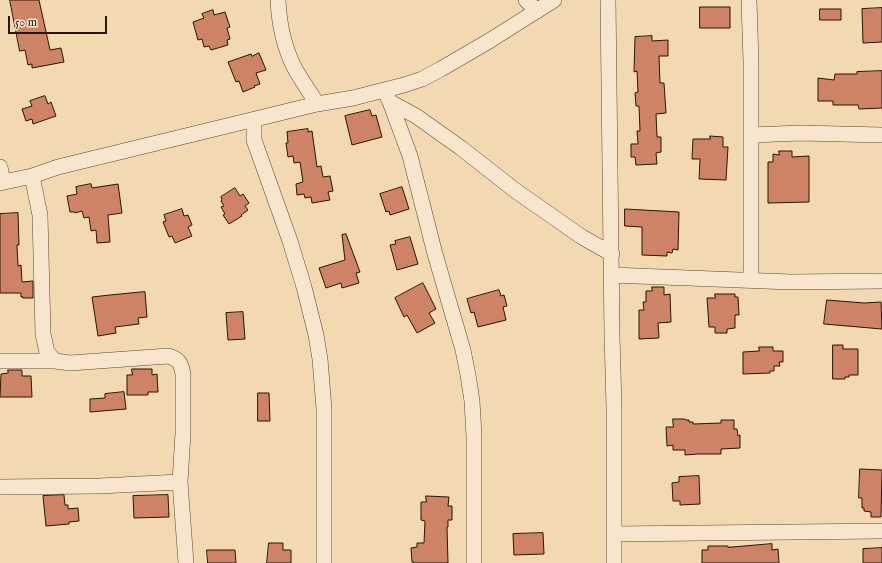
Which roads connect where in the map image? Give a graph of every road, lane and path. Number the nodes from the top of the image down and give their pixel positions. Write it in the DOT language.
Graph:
graph roads {
  1 [pos="278,0"];
  2 [pos="526,0"];
  3 [pos="554,0"];
  4 [pos="608,0"];
  5 [pos="748,0"];
  6 [pos="537,11"];
  7 [pos="387,96"];
  8 [pos="317,104"];
  9 [pos="254,120"];
  10 [pos="882,134"];
  11 [pos="750,135"];
  12 [pos="0,167"];
  13 [pos="32,176"];
  14 [pos="1,182"];
  15 [pos="612,254"];
  16 [pos="611,275"];
  17 [pos="751,280"];
  18 [pos="882,281"];
  19 [pos="0,361"];
  20 [pos="55,361"];
  21 [pos="180,482"];
  22 [pos="0,487"];
  23 [pos="882,531"];
  24 [pos="614,534"];
  25 [pos="186,563"];
  26 [pos="324,563"];
  27 [pos="474,563"];
  28 [pos="614,563"];
  1 -- 8 [label="street"];
  2 -- 6 [label="street"];
  3 -- 6 [label="street"];
  4 -- 15 [label="street"];
  5 -- 11 [label="street"];
  6 -- 7 [label="street"];
  7 -- 8 [label="street"];
  7 -- 15 [label="street"];
  7 -- 27 [label="street"];
  8 -- 9 [label="street"];
  9 -- 13 [label="street"];
  9 -- 26 [label="street"];
  10 -- 11 [label="street"];
  11 -- 17 [label="street"];
  12 -- 14 [label="street"];
  13 -- 14 [label="street"];
  13 -- 20 [label="street"];
  15 -- 16 [label="street"];
  16 -- 17 [label="street"];
  16 -- 24 [label="street"];
  17 -- 18 [label="street"];
  19 -- 20 [label="street"];
  20 -- 21 [label="street"];
  21 -- 22 [label="street"];
  21 -- 25 [label="street"];
  23 -- 24 [label="street"];
  24 -- 28 [label="street"];
}
